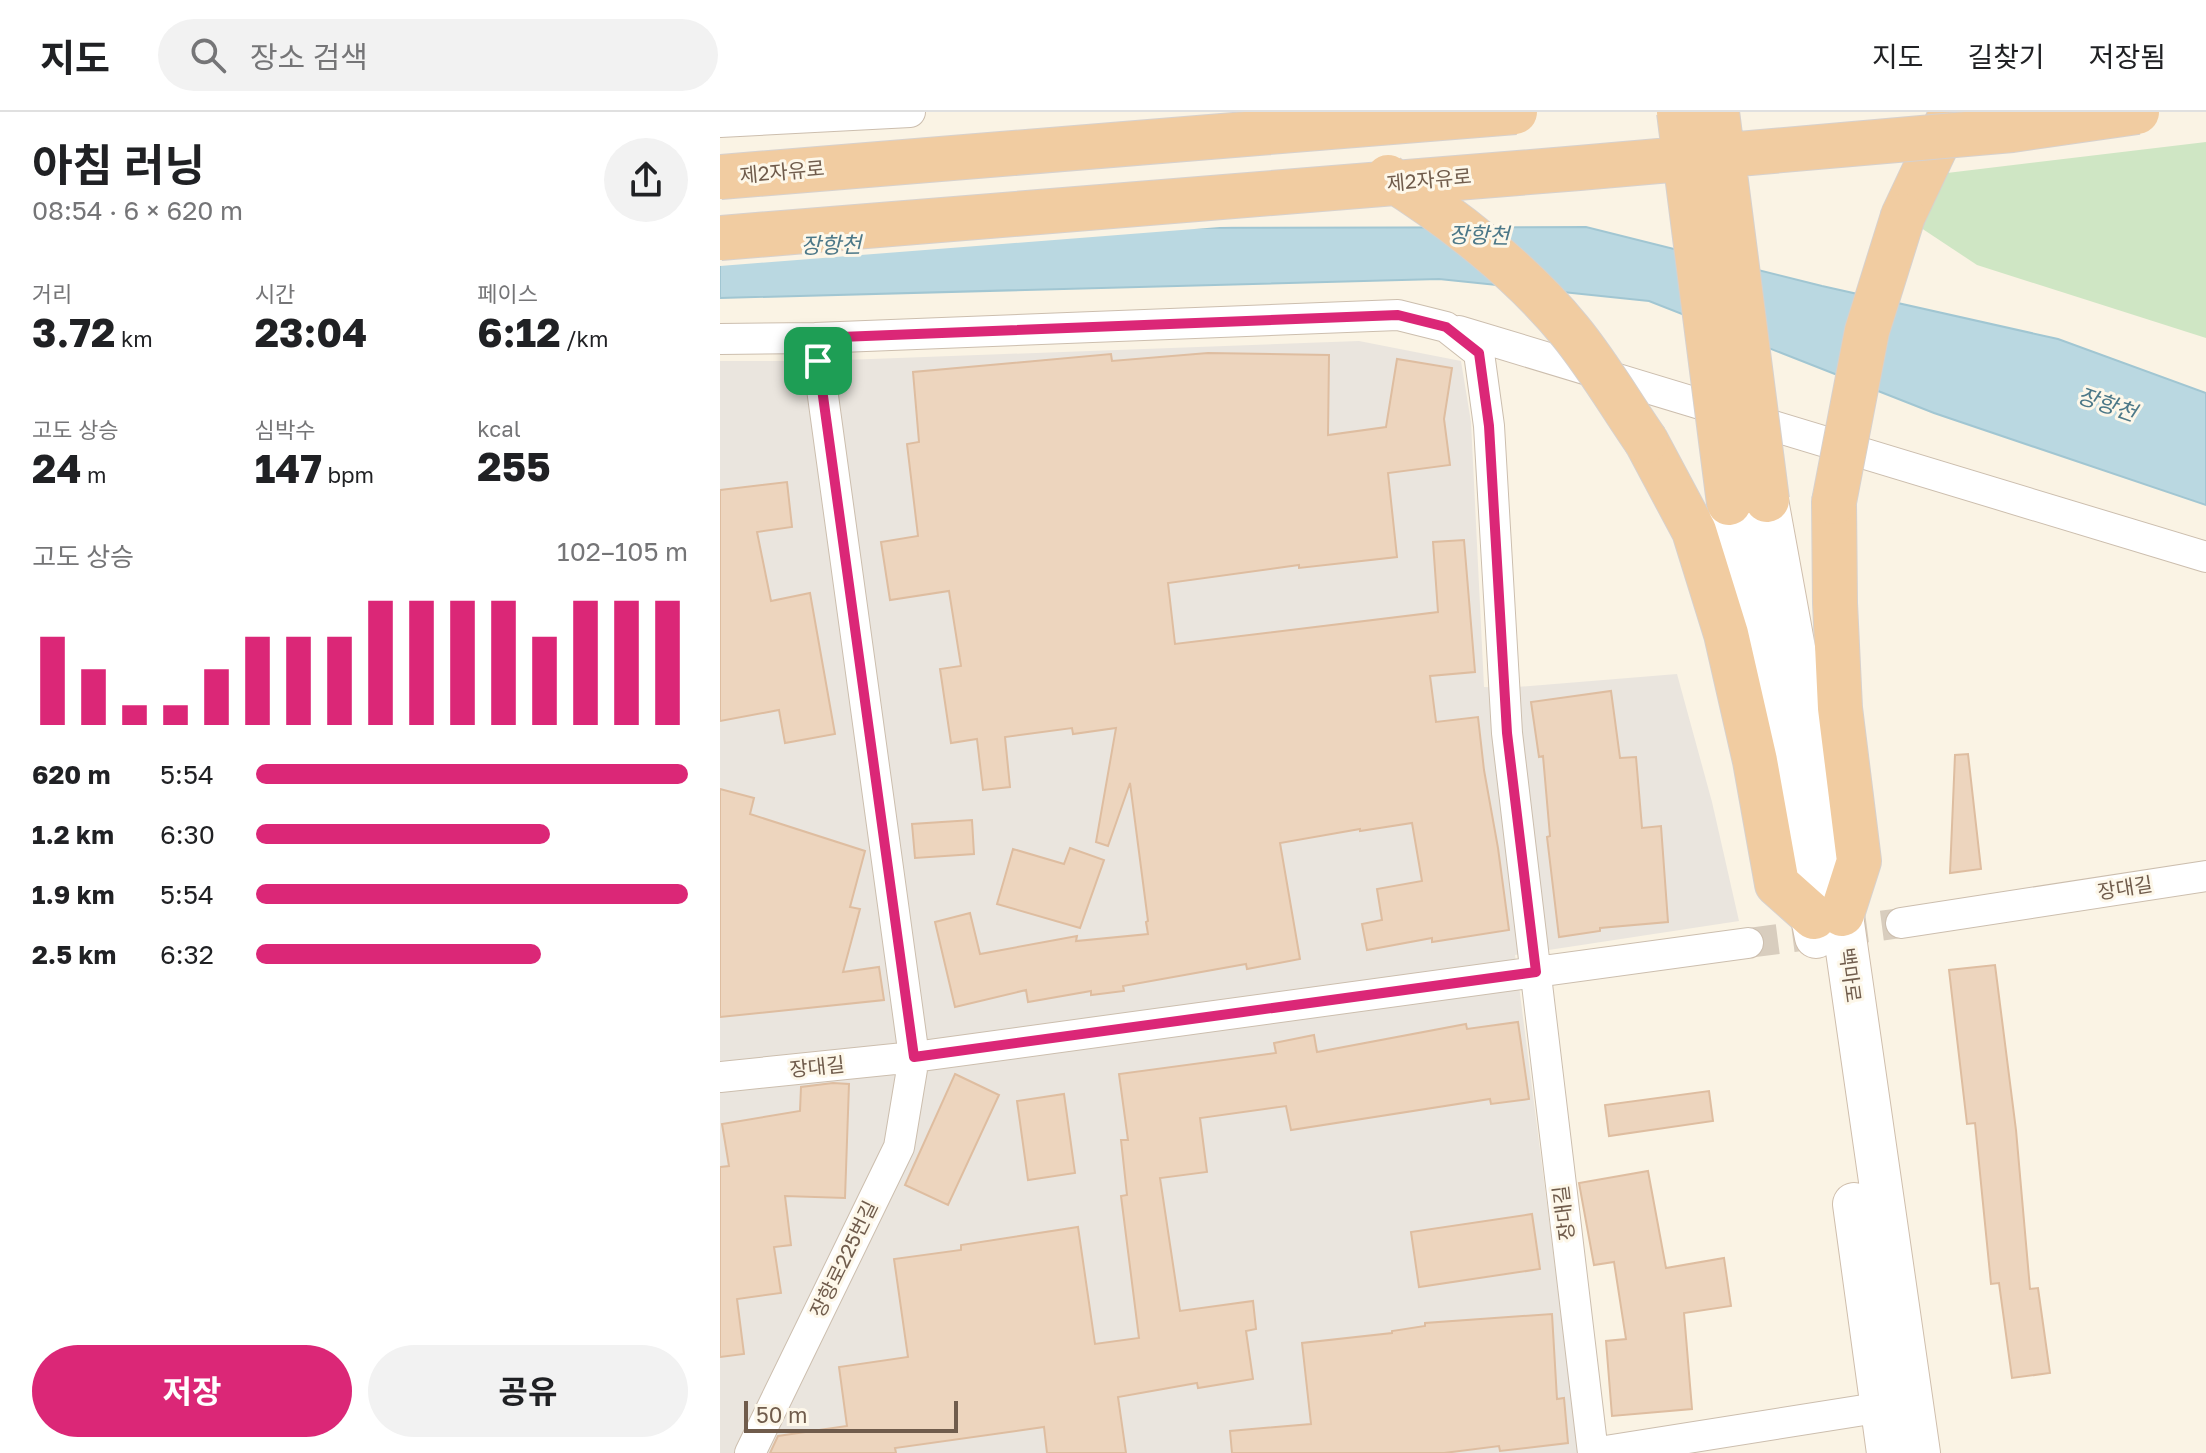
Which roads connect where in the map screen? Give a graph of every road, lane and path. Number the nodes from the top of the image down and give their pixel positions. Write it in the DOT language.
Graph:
graph roads {
  1 [pos="910,112"];
  2 [pos="1266,112"];
  3 [pos="1515,112"];
  4 [pos="1679,112"];
  5 [pos="1717,112"];
  6 [pos="1952,112"];
  7 [pos="2137,112"];
  8 [pos="720,122"];
  9 [pos="720,177"];
  10 [pos="720,238"];
  11 [pos="1446,327"];
  12 [pos="815,338"];
  13 [pos="720,339"];
  14 [pos="1748,501"];
  15 [pos="2206,557"];
  16 [pos="2206,876"];
  17 [pos="1828,916"];
  18 [pos="1901,923"];
  19 [pos="1748,943"];
  20 [pos="1536,972"];
  21 [pos="914,1057"];
  22 [pos="720,1077"];
  23 [pos="1883,1407"];
  24 [pos="750,1453"];
  25 [pos="1593,1453"];
  26 [pos="1888,1453"];
  27 [pos="1919,1453"];
  1 -- 8 [label="street"];
  2 -- 17 [label="highway, bridge"];
  3 -- 9 [label="highway, 제2자유로, bridge"];
  4 -- 14 [label="highway, bridge"];
  5 -- 14 [label="highway, bridge"];
  6 -- 17 [label="highway, bridge"];
  7 -- 10 [label="highway, 제2자유로, bridge"];
  11 -- 12 [label="street"];
  11 -- 15 [label="street"];
  11 -- 20 [label="street"];
  12 -- 13 [label="street"];
  12 -- 21 [label="street"];
  14 -- 17 [label="main road, 백마로"];
  16 -- 18 [label="street, 장대길"];
  17 -- 23 [label="main road, 백마로"];
  17 -- 27 [label="main road, 백마로"];
  19 -- 20 [label="street, 장대길"];
  20 -- 21 [label="street, 장대길"];
  20 -- 25 [label="street, 장대길"];
  21 -- 22 [label="street, 장대길"];
  21 -- 24 [label="street, 장항로225번길"];
  23 -- 25 [label="street"];
  23 -- 26 [label="main road, 백마로"];
}
